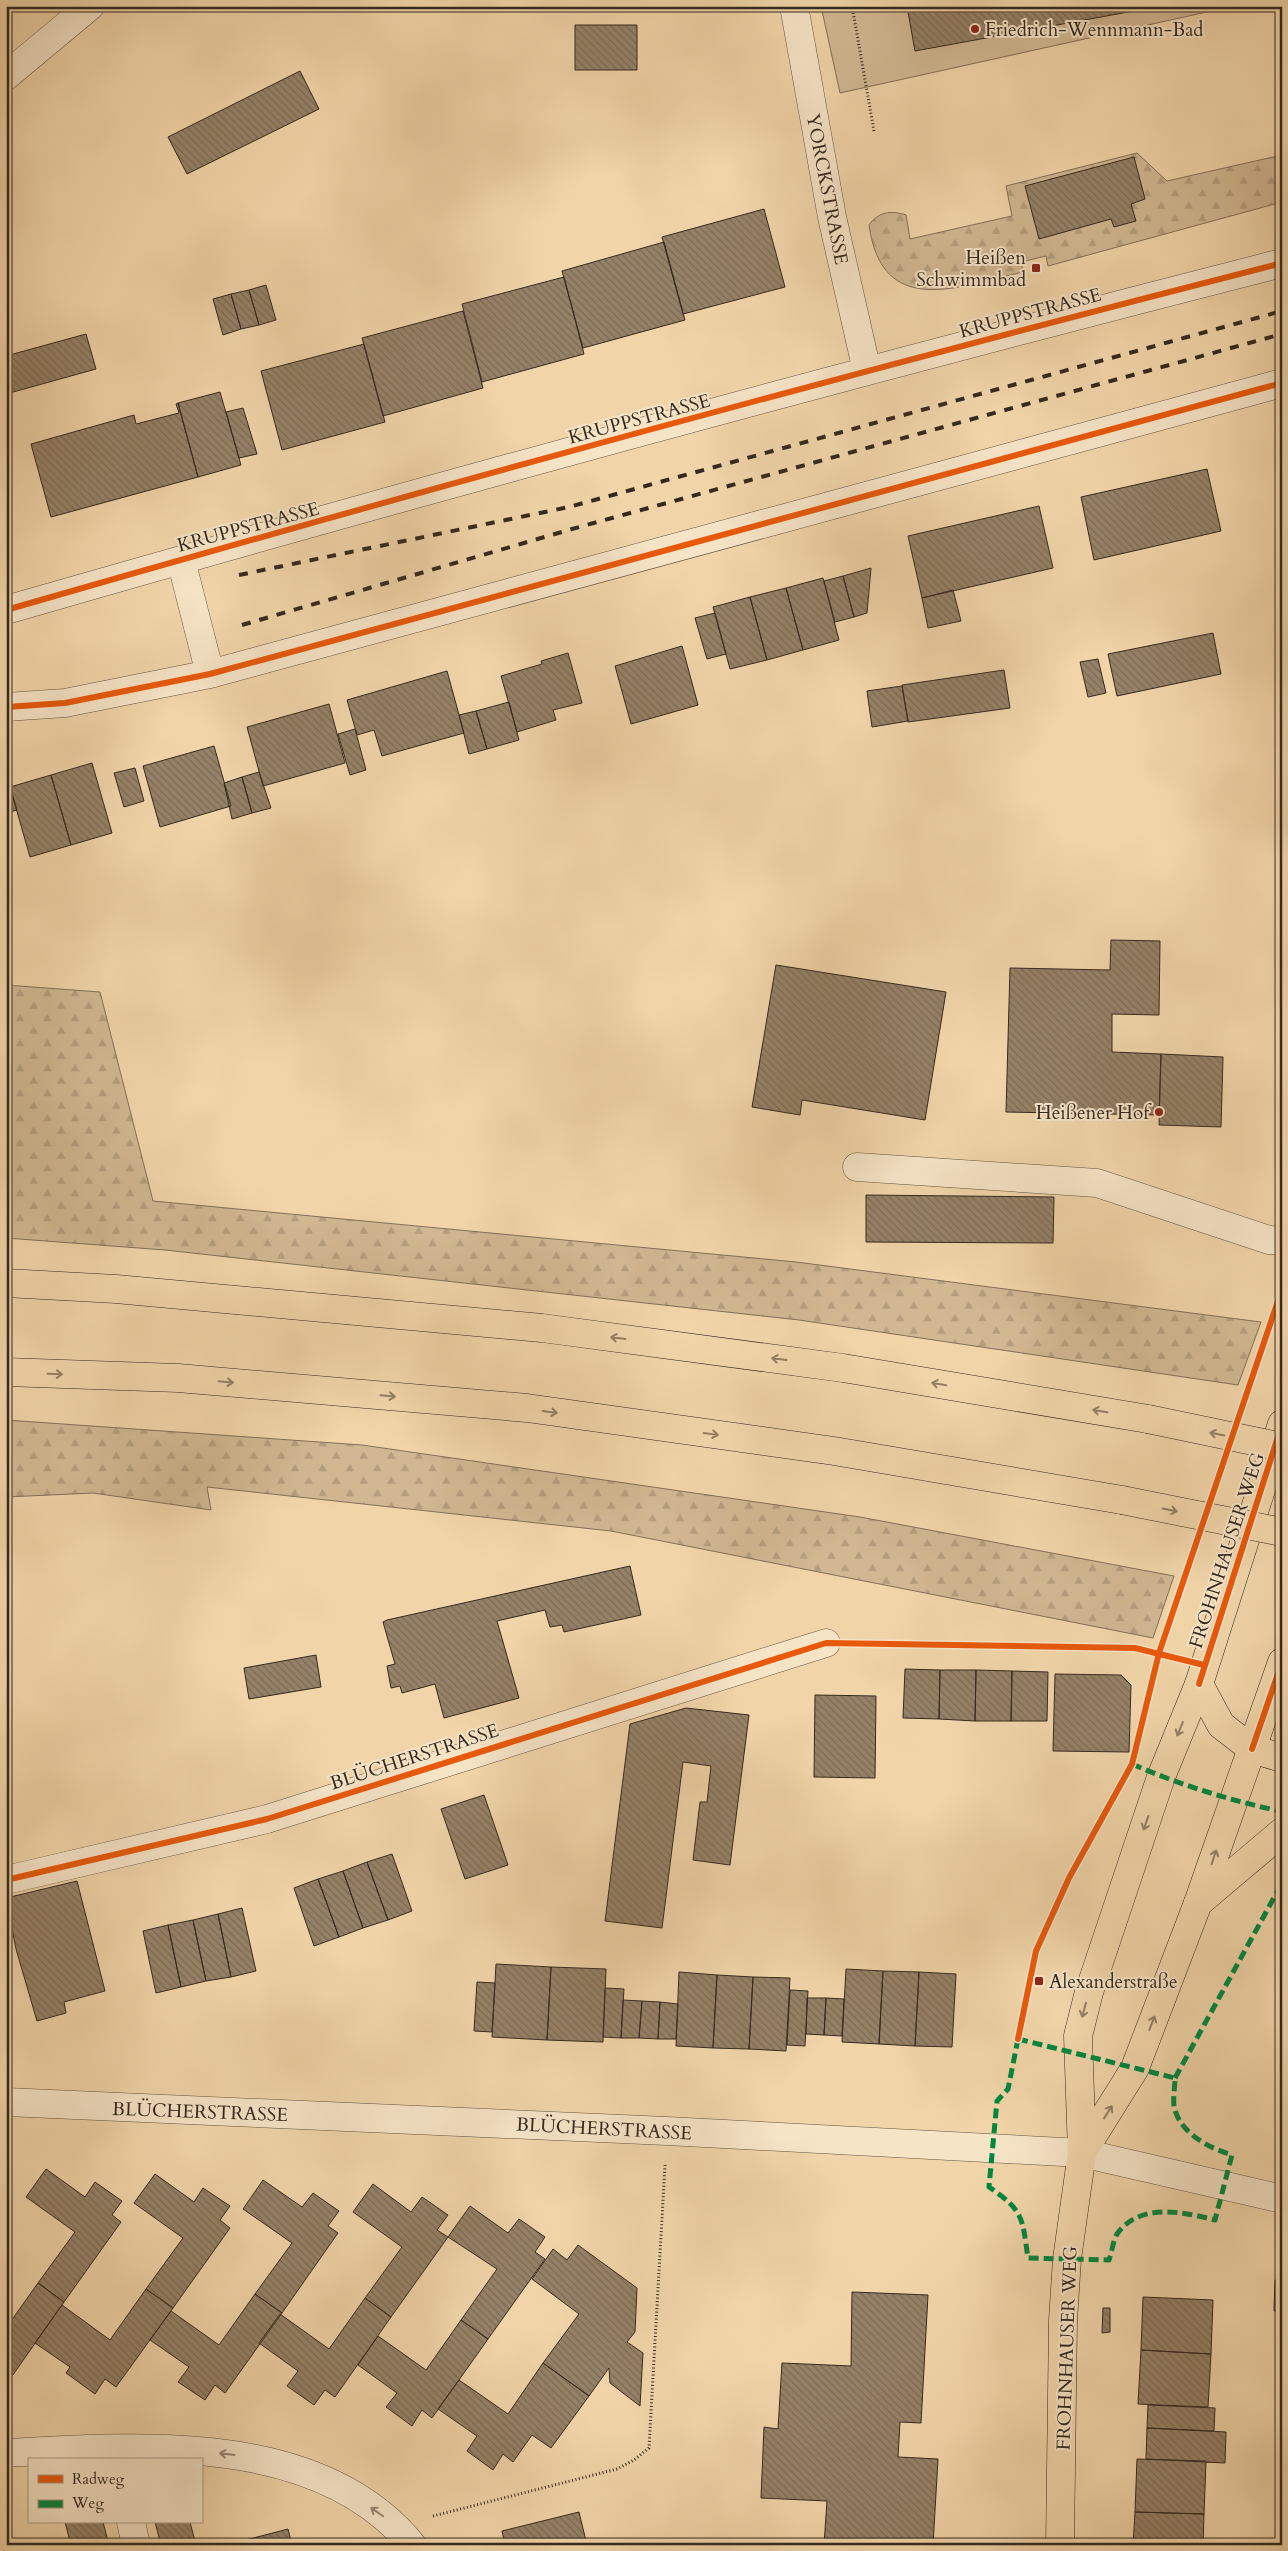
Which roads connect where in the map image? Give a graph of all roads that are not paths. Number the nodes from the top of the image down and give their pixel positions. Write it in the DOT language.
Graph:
graph roads {
  1 [pos="90,6"];
  2 [pos="794,6"];
  3 [pos="6,76"];
  4 [pos="1282,263"];
  5 [pos="867,371"];
  6 [pos="1282,383"];
  7 [pos="182,560"];
  8 [pos="6,610"];
  9 [pos="210,674"];
  10 [pos="6,708"];
  11 [pos="857,1167"];
  12 [pos="1282,1241"];
  13 [pos="6,1284"];
  14 [pos="6,1372"];
  15 [pos="1282,1424"];
  16 [pos="1282,1447"];
  17 [pos="1282,1532"];
  18 [pos="826,1643"];
  19 [pos="1282,1662"];
  20 [pos="1198,1684"];
  21 [pos="1252,1749"];
  22 [pos="1282,1758"];
  23 [pos="1282,1832"];
  24 [pos="6,1880"];
  25 [pos="1198,1903"];
  26 [pos="6,2102"];
  27 [pos="1082,2153"];
  28 [pos="1282,2199"];
  29 [pos="6,2453"];
  30 [pos="114,2454"];
  31 [pos="131,2524"];
  32 [pos="404,2535"];
  33 [pos="136,2545"];
  34 [pos="1060,2545"];
  1 -- 3 [label="street"];
  2 -- 5 [label="street, YORCKSTRASSE"];
  4 -- 5 [label="street, KRUPPSTRASSE"];
  5 -- 7 [label="street, KRUPPSTRASSE"];
  6 -- 9 [label="street"];
  7 -- 8 [label="street, KRUPPSTRASSE"];
  7 -- 9 [label="street"];
  9 -- 10 [label="street"];
  11 -- 12 [label="street"];
  16 -- 13 [label="main road, one-way, bridge"];
  14 -- 17 [label="main road, one-way, bridge"];
  15 -- 20 [label="main road, FROHNHAUSER WEG"];
  18 -- 24 [label="street, BLÜCHERSTRASSE"];
  19 -- 21 [label="main road, FROHNHAUSER WEG"];
  20 -- 21 [label="main road"];
  20 -- 27 [label="main road, FROHNHAUSER WEG, one-way"];
  21 -- 22 [label="main road"];
  25 -- 21 [label="main road, FROHNHAUSER WEG, one-way"];
  23 -- 25 [label="main road"];
  27 -- 25 [label="main road, FROHNHAUSER WEG, one-way"];
  26 -- 27 [label="street, BLÜCHERSTRASSE"];
  27 -- 28 [label="street"];
  27 -- 34 [label="main road, FROHNHAUSER WEG"];
  29 -- 30 [label="street"];
  32 -- 30 [label="street, one-way"];
  31 -- 33 [label="street"];
}
